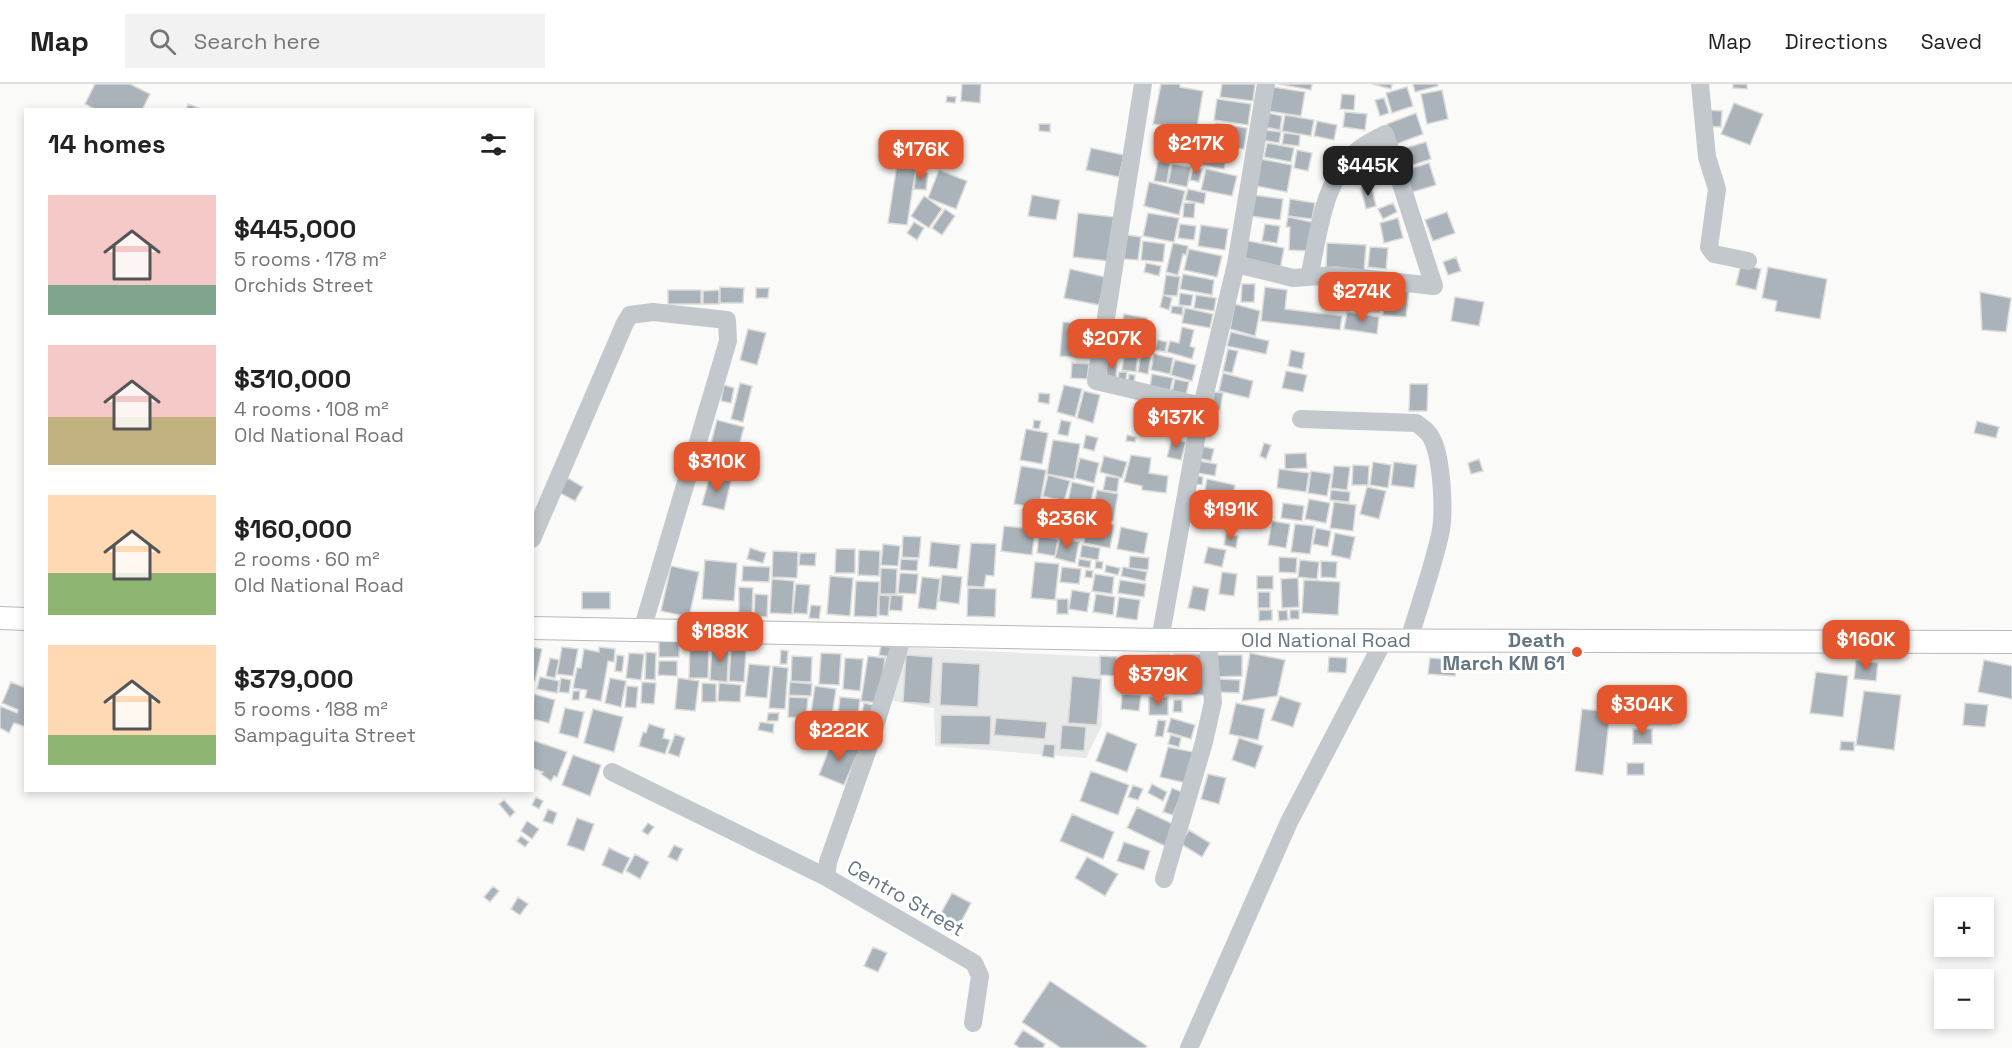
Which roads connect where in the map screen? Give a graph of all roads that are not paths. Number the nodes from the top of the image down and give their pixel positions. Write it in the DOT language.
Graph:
graph roads {
  1 [pos="1143,84"];
  2 [pos="1266,84"];
  3 [pos="1700,84"];
  4 [pos="1748,261"];
  5 [pos="1236,264"];
  6 [pos="1309,277"];
  7 [pos="1202,406"];
  8 [pos="1301,419"];
  9 [pos="534,534"];
  10 [pos="0,618"];
  11 [pos="24,619"];
  12 [pos="534,628"];
  13 [pos="642,630"];
  14 [pos="903,635"];
  15 [pos="1160,640"];
  16 [pos="1208,640"];
  17 [pos="1384,640"];
  18 [pos="1409,640"];
  19 [pos="2012,642"];
  20 [pos="612,772"];
  21 [pos="826,877"];
  22 [pos="1164,879"];
  23 [pos="973,1023"];
  24 [pos="1189,1048"];
  1 -- 7 [label="street"];
  2 -- 5 [label="street"];
  3 -- 4 [label="street"];
  5 -- 6 [label="street"];
  5 -- 7 [label="street"];
  6 -- 6 [label="street"];
  7 -- 15 [label="street"];
  8 -- 18 [label="street"];
  9 -- 13 [label="street"];
  10 -- 11 [label="main road"];
  12 -- 13 [label="main road, Old National Road"];
  13 -- 14 [label="main road, Old National Road"];
  14 -- 15 [label="main road, Old National Road"];
  14 -- 21 [label="street, Centro Street"];
  15 -- 16 [label="main road, Old National Road"];
  16 -- 17 [label="main road, Old National Road"];
  16 -- 22 [label="street"];
  17 -- 18 [label="main road, Old National Road"];
  17 -- 24 [label="street"];
  18 -- 19 [label="main road, Old National Road"];
  20 -- 21 [label="street"];
  21 -- 23 [label="street, Centro Street"];
}
